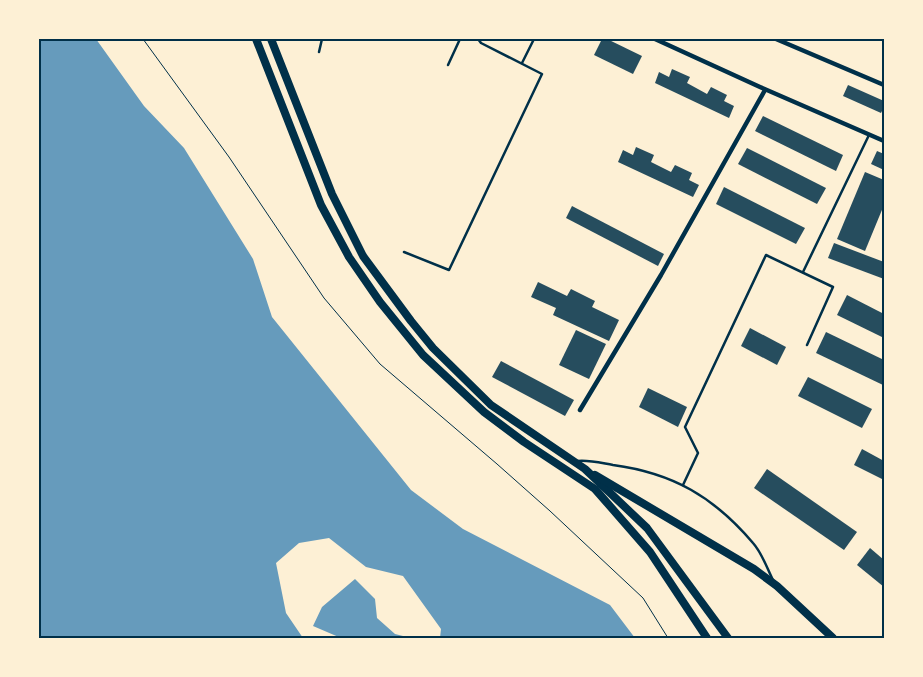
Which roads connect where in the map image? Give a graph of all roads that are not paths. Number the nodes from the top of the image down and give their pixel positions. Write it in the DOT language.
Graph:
graph roads {
  1 [pos="256,39"];
  2 [pos="271,39"];
  3 [pos="322,39"];
  4 [pos="460,39"];
  5 [pos="478,39"];
  6 [pos="534,39"];
  7 [pos="655,39"];
  8 [pos="776,39"];
  9 [pos="319,52"];
  10 [pos="522,63"];
  11 [pos="448,64"];
  12 [pos="884,85"];
  13 [pos="765,90"];
  14 [pos="869,135"];
  15 [pos="884,141"];
  16 [pos="404,252"];
  17 [pos="803,272"];
  18 [pos="807,345"];
  19 [pos="580,410"];
  20 [pos="574,462"];
  21 [pos="585,469"];
  22 [pos="683,485"];
  23 [pos="777,586"];
  24 [pos="708,638"];
  25 [pos="728,638"];
  26 [pos="833,638"];
  1 -- 24 [label="main road"];
  2 -- 20 [label="main road"];
  3 -- 9 [label="lane"];
  4 -- 11 [label="lane"];
  5 -- 10 [label="lane"];
  6 -- 10 [label="lane"];
  7 -- 13 [label="street"];
  8 -- 12 [label="street"];
  10 -- 16 [label="lane"];
  13 -- 14 [label="street"];
  13 -- 19 [label="street"];
  14 -- 15 [label="street"];
  14 -- 17 [label="lane"];
  17 -- 18 [label="lane"];
  17 -- 22 [label="lane"];
  20 -- 21 [label="main road"];
  20 -- 22 [label="lane"];
  21 -- 23 [label="main road"];
  21 -- 25 [label="main road"];
  22 -- 23 [label="lane"];
  23 -- 26 [label="main road"];
}
